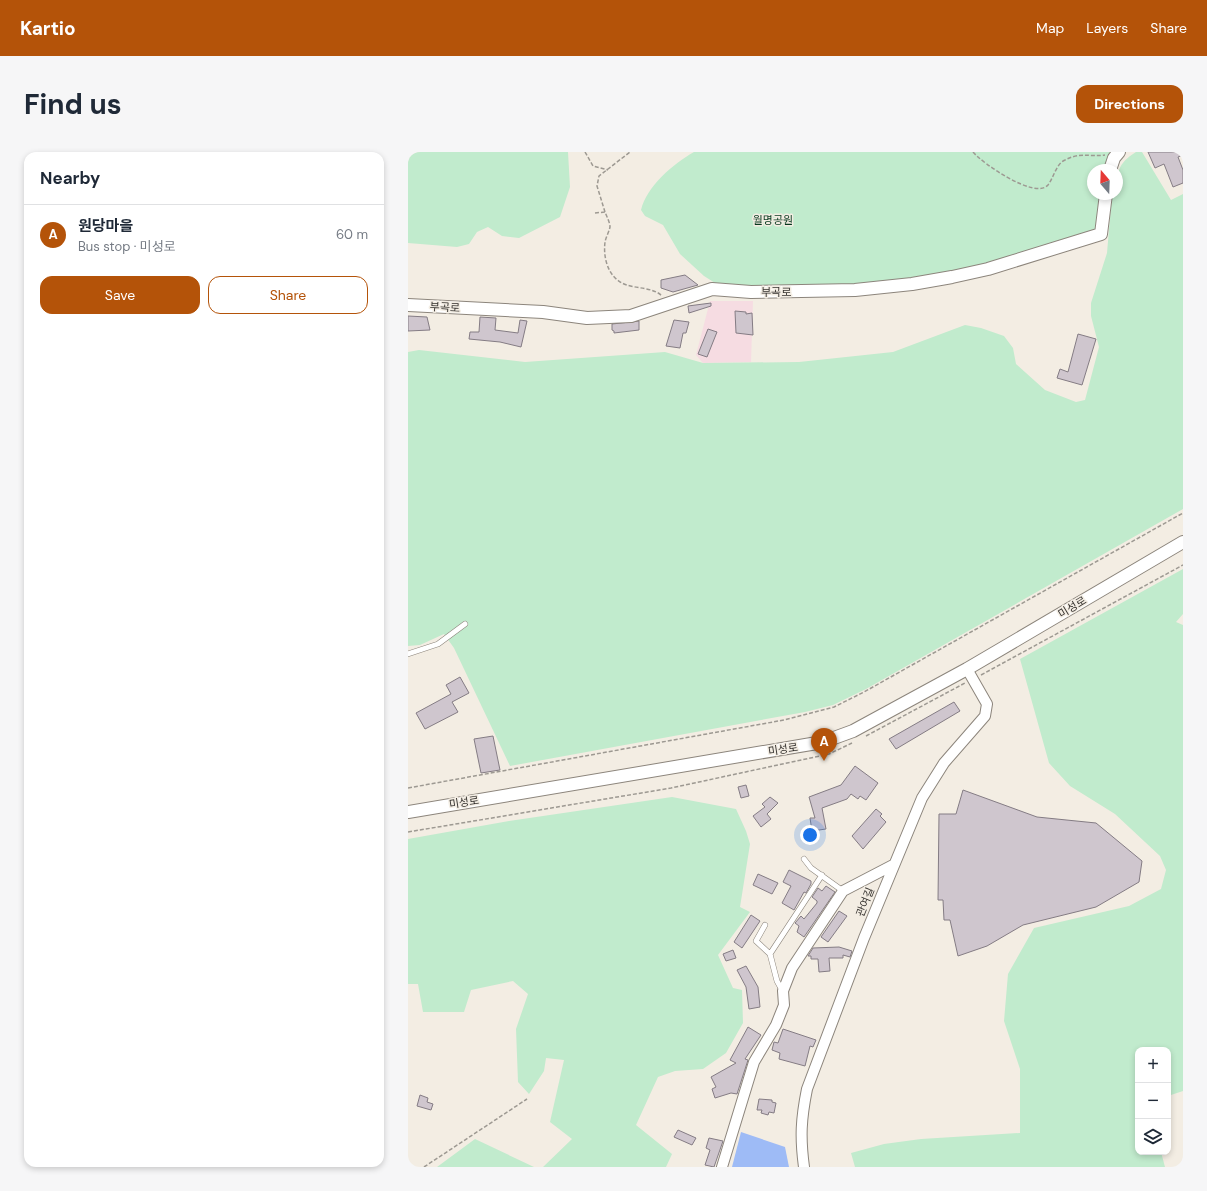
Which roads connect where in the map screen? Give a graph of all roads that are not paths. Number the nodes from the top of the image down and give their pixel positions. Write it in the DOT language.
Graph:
graph roads {
  1 [pos="1119,152"];
  2 [pos="1112,164"];
  3 [pos="1105,200"];
  4 [pos="408,305"];
  5 [pos="1183,542"];
  6 [pos="465,624"];
  7 [pos="408,654"];
  8 [pos="970,674"];
  9 [pos="408,812"];
  10 [pos="804,858"];
  11 [pos="893,865"];
  12 [pos="822,875"];
  13 [pos="843,891"];
  14 [pos="765,925"];
  15 [pos="770,954"];
  16 [pos="783,991"];
  17 [pos="722,1167"];
  18 [pos="804,1167"];
  1 -- 2 [label="street"];
  3 -- 4 [label="street, 부곡로"];
  5 -- 8 [label="street, 미성로"];
  6 -- 7 [label="lane"];
  8 -- 9 [label="street, 미성로"];
  8 -- 11 [label="street, 관여길"];
  10 -- 12 [label="lane"];
  11 -- 13 [label="street"];
  11 -- 18 [label="street, 관여길"];
  12 -- 13 [label="lane"];
  12 -- 15 [label="lane"];
  13 -- 16 [label="street"];
  14 -- 15 [label="lane"];
  15 -- 16 [label="lane"];
  16 -- 17 [label="street"];
}
